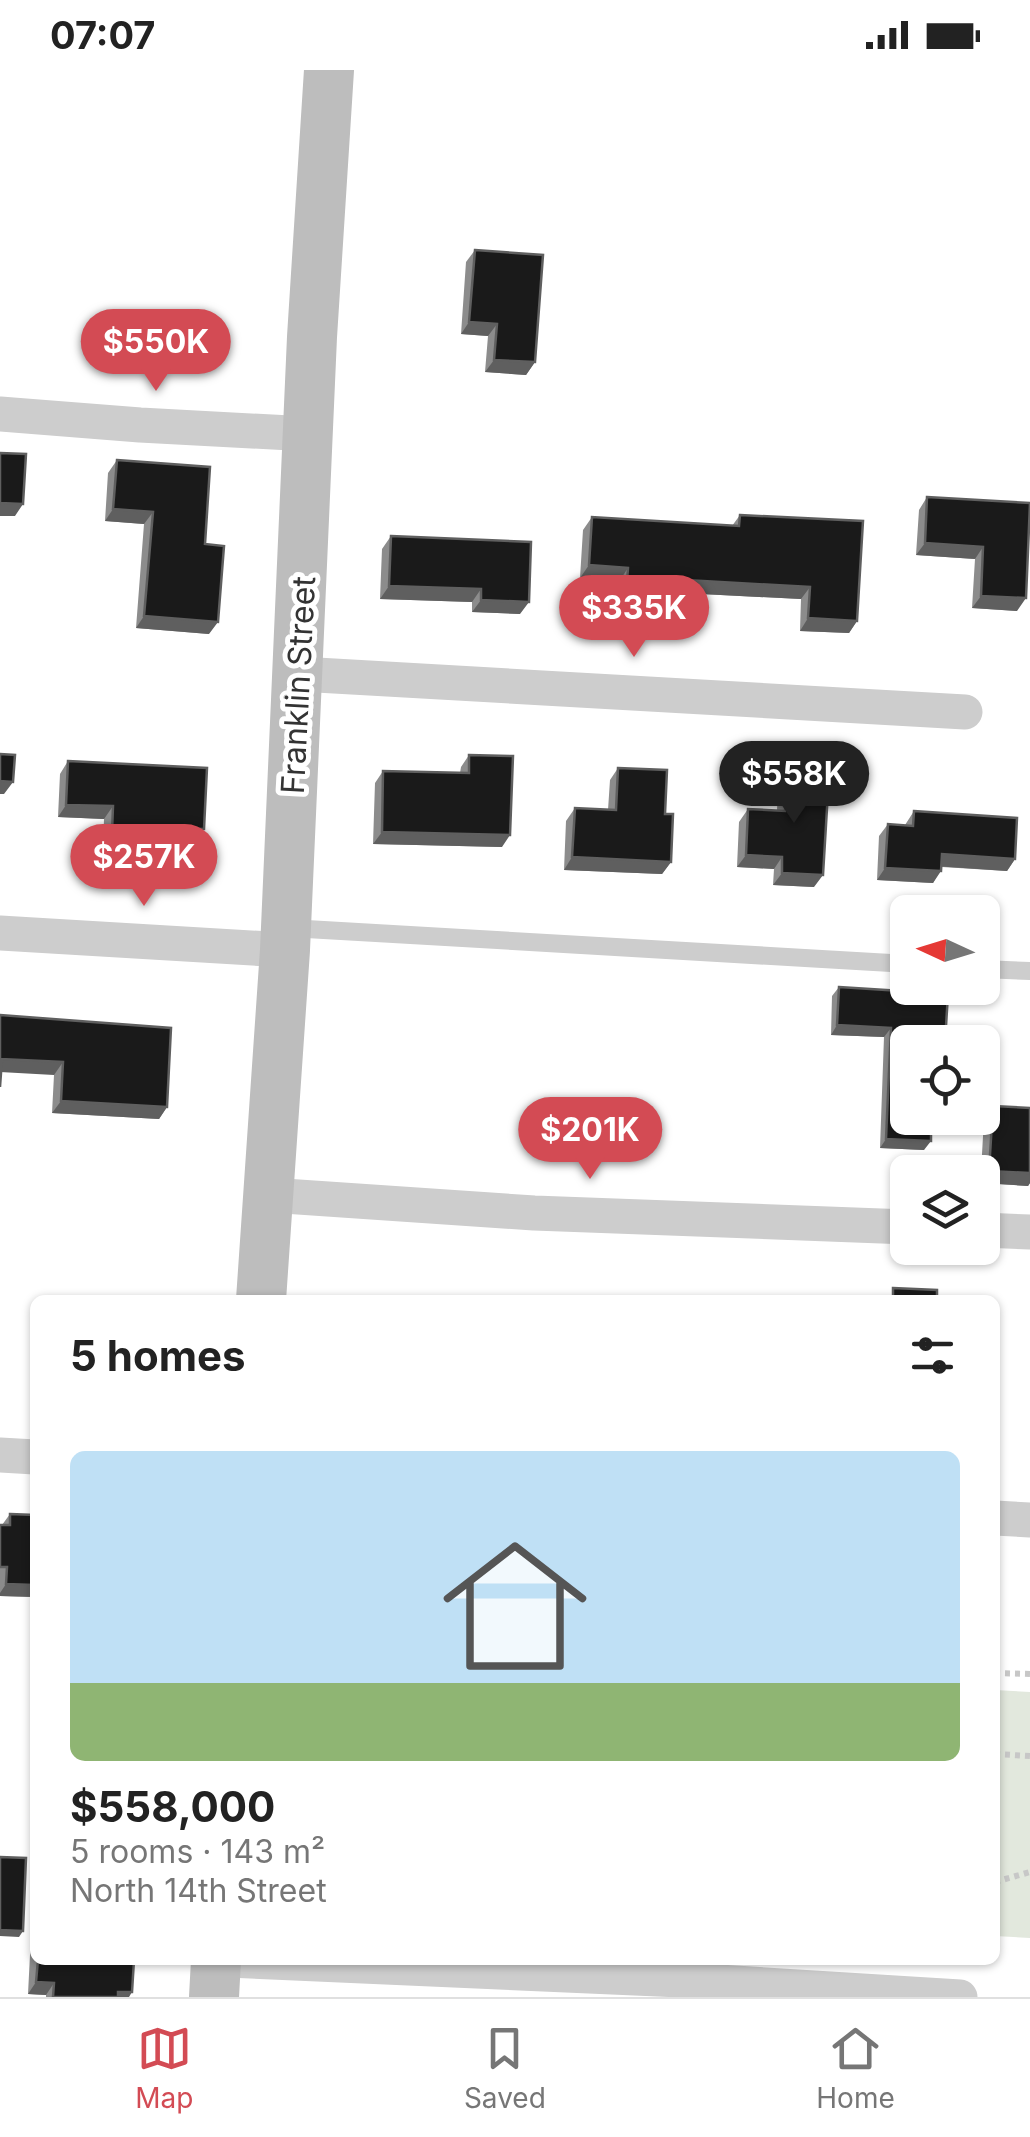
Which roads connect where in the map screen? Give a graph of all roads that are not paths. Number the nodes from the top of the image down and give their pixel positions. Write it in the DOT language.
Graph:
graph roads {
  1 [pos="329,70"];
  2 [pos="0,414"];
  3 [pos="309,434"];
  4 [pos="299,674"];
  5 [pos="965,712"];
  6 [pos="0,933"];
  7 [pos="286,939"];
  8 [pos="890,963"];
  9 [pos="1000,969"];
  10 [pos="1030,971"];
  11 [pos="269,1195"];
  12 [pos="890,1226"];
  13 [pos="1000,1231"];
  14 [pos="1030,1232"];
  15 [pos="261,1295"];
  16 [pos="0,1455"];
  17 [pos="30,1457"];
  18 [pos="1000,1518"];
  19 [pos="1030,1520"];
  20 [pos="216,1965"];
  21 [pos="341,1965"];
  22 [pos="214,1997"];
  23 [pos="960,1997"];
  1 -- 3 [label="street, Franklin Street"];
  2 -- 3 [label="street"];
  3 -- 4 [label="street, Franklin Street"];
  4 -- 5 [label="street"];
  4 -- 7 [label="street, Franklin Street"];
  6 -- 7 [label="street"];
  7 -- 8 [label="lane"];
  7 -- 11 [label="street, Franklin Street"];
  9 -- 10 [label="lane"];
  11 -- 12 [label="street"];
  11 -- 15 [label="street, Franklin Street"];
  13 -- 14 [label="street"];
  16 -- 17 [label="street"];
  18 -- 19 [label="street"];
  20 -- 22 [label="street"];
  21 -- 23 [label="street"];
}
